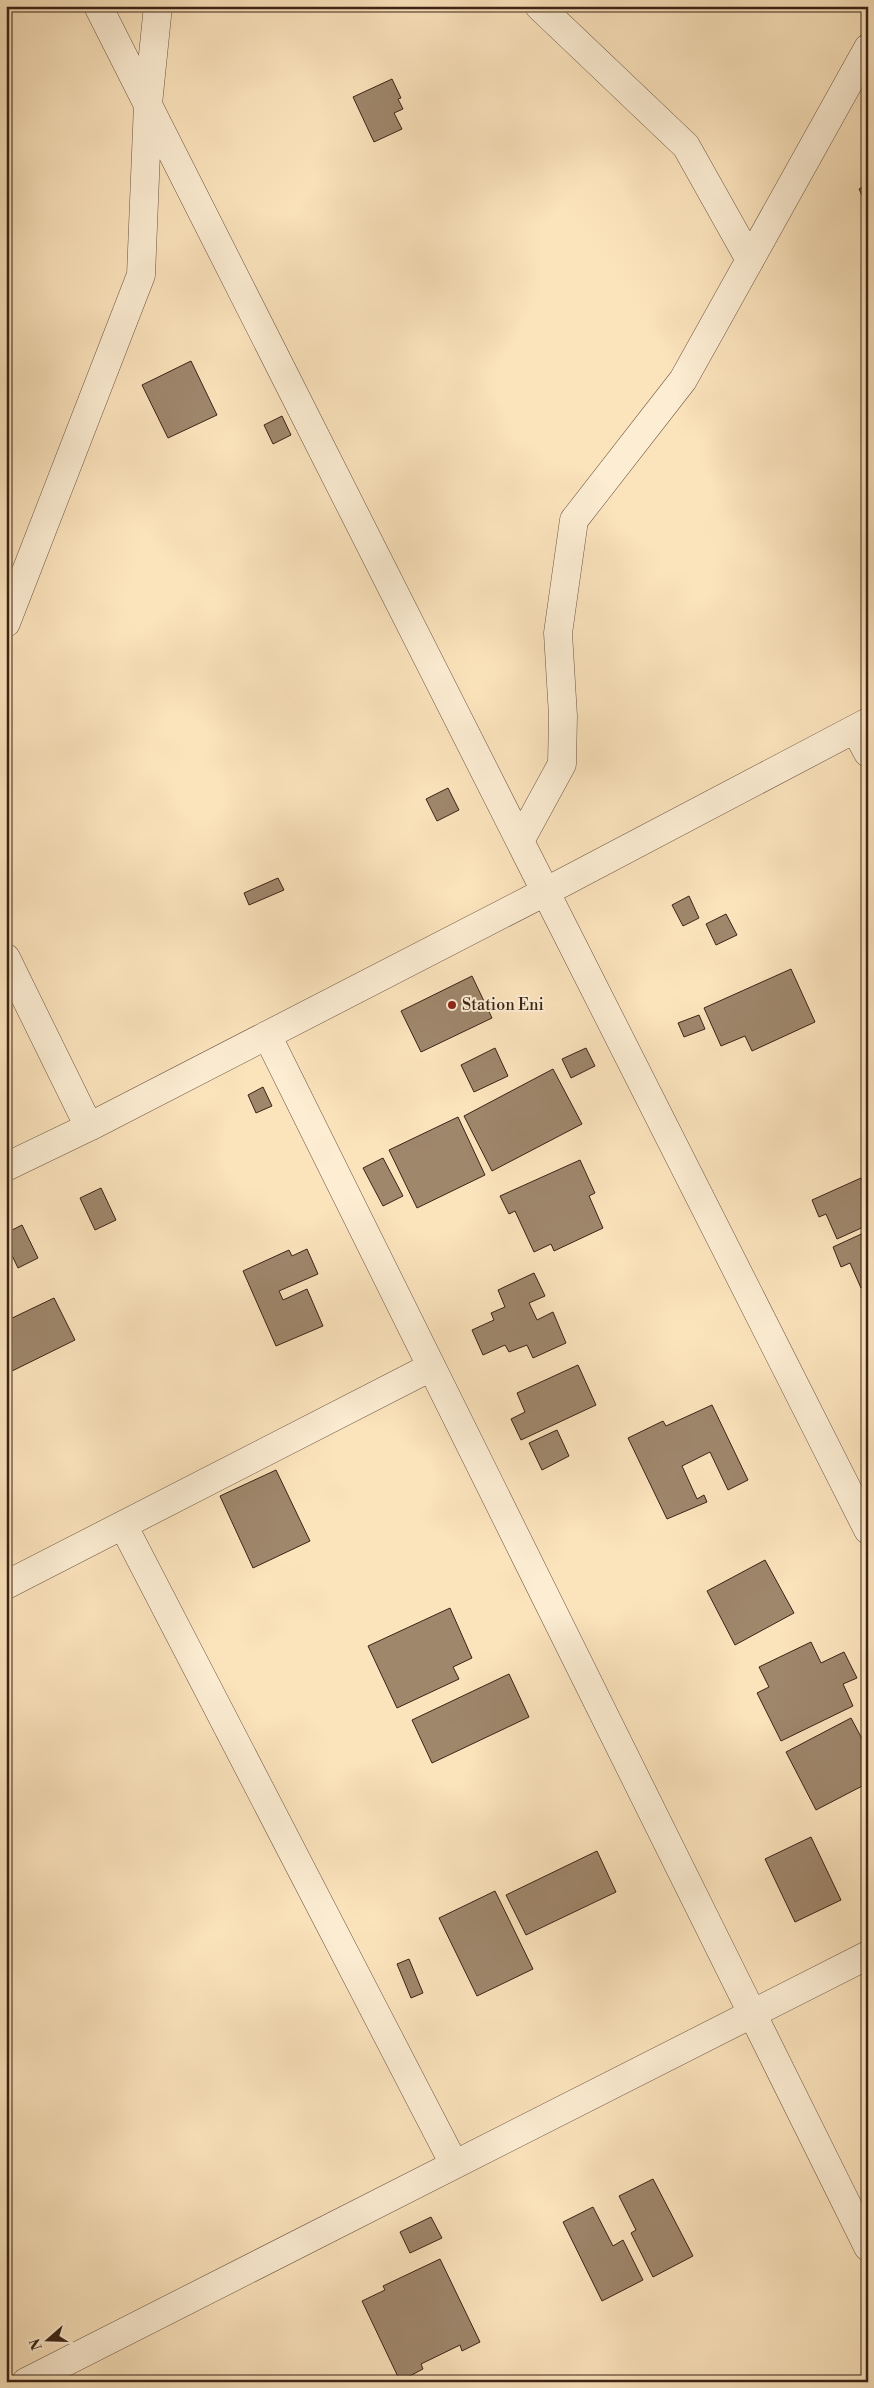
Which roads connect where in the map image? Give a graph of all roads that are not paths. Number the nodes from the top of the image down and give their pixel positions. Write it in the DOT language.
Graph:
graph roads {
  1 [pos="98,6"];
  2 [pos="158,6"];
  3 [pos="539,6"];
  4 [pos="868,48"];
  5 [pos="148,104"];
  6 [pos="750,260"];
  7 [pos="6,623"];
  8 [pos="862,725"];
  9 [pos="868,753"];
  10 [pos="520,841"];
  11 [pos="545,892"];
  12 [pos="6,958"];
  13 [pos="267,1035"];
  14 [pos="89,1127"];
  15 [pos="6,1167"];
  16 [pos="431,1367"];
  17 [pos="123,1525"];
  18 [pos="868,1530"];
  19 [pos="6,1586"];
  20 [pos="868,1955"];
  21 [pos="752,2013"];
  22 [pos="454,2164"];
  23 [pos="868,2247"];
  24 [pos="26,2382"];
  1 -- 5 [label="street"];
  2 -- 5 [label="street"];
  3 -- 6 [label="street"];
  4 -- 6 [label="street"];
  5 -- 7 [label="street"];
  5 -- 10 [label="street"];
  6 -- 10 [label="street"];
  8 -- 9 [label="street"];
  8 -- 11 [label="street"];
  10 -- 11 [label="street"];
  11 -- 13 [label="street"];
  11 -- 18 [label="street"];
  12 -- 14 [label="street"];
  13 -- 14 [label="street"];
  13 -- 16 [label="street"];
  14 -- 15 [label="street"];
  16 -- 17 [label="street"];
  16 -- 21 [label="street"];
  17 -- 19 [label="street"];
  17 -- 22 [label="street"];
  20 -- 21 [label="street"];
  21 -- 22 [label="street"];
  21 -- 23 [label="street"];
  22 -- 24 [label="street"];
}
